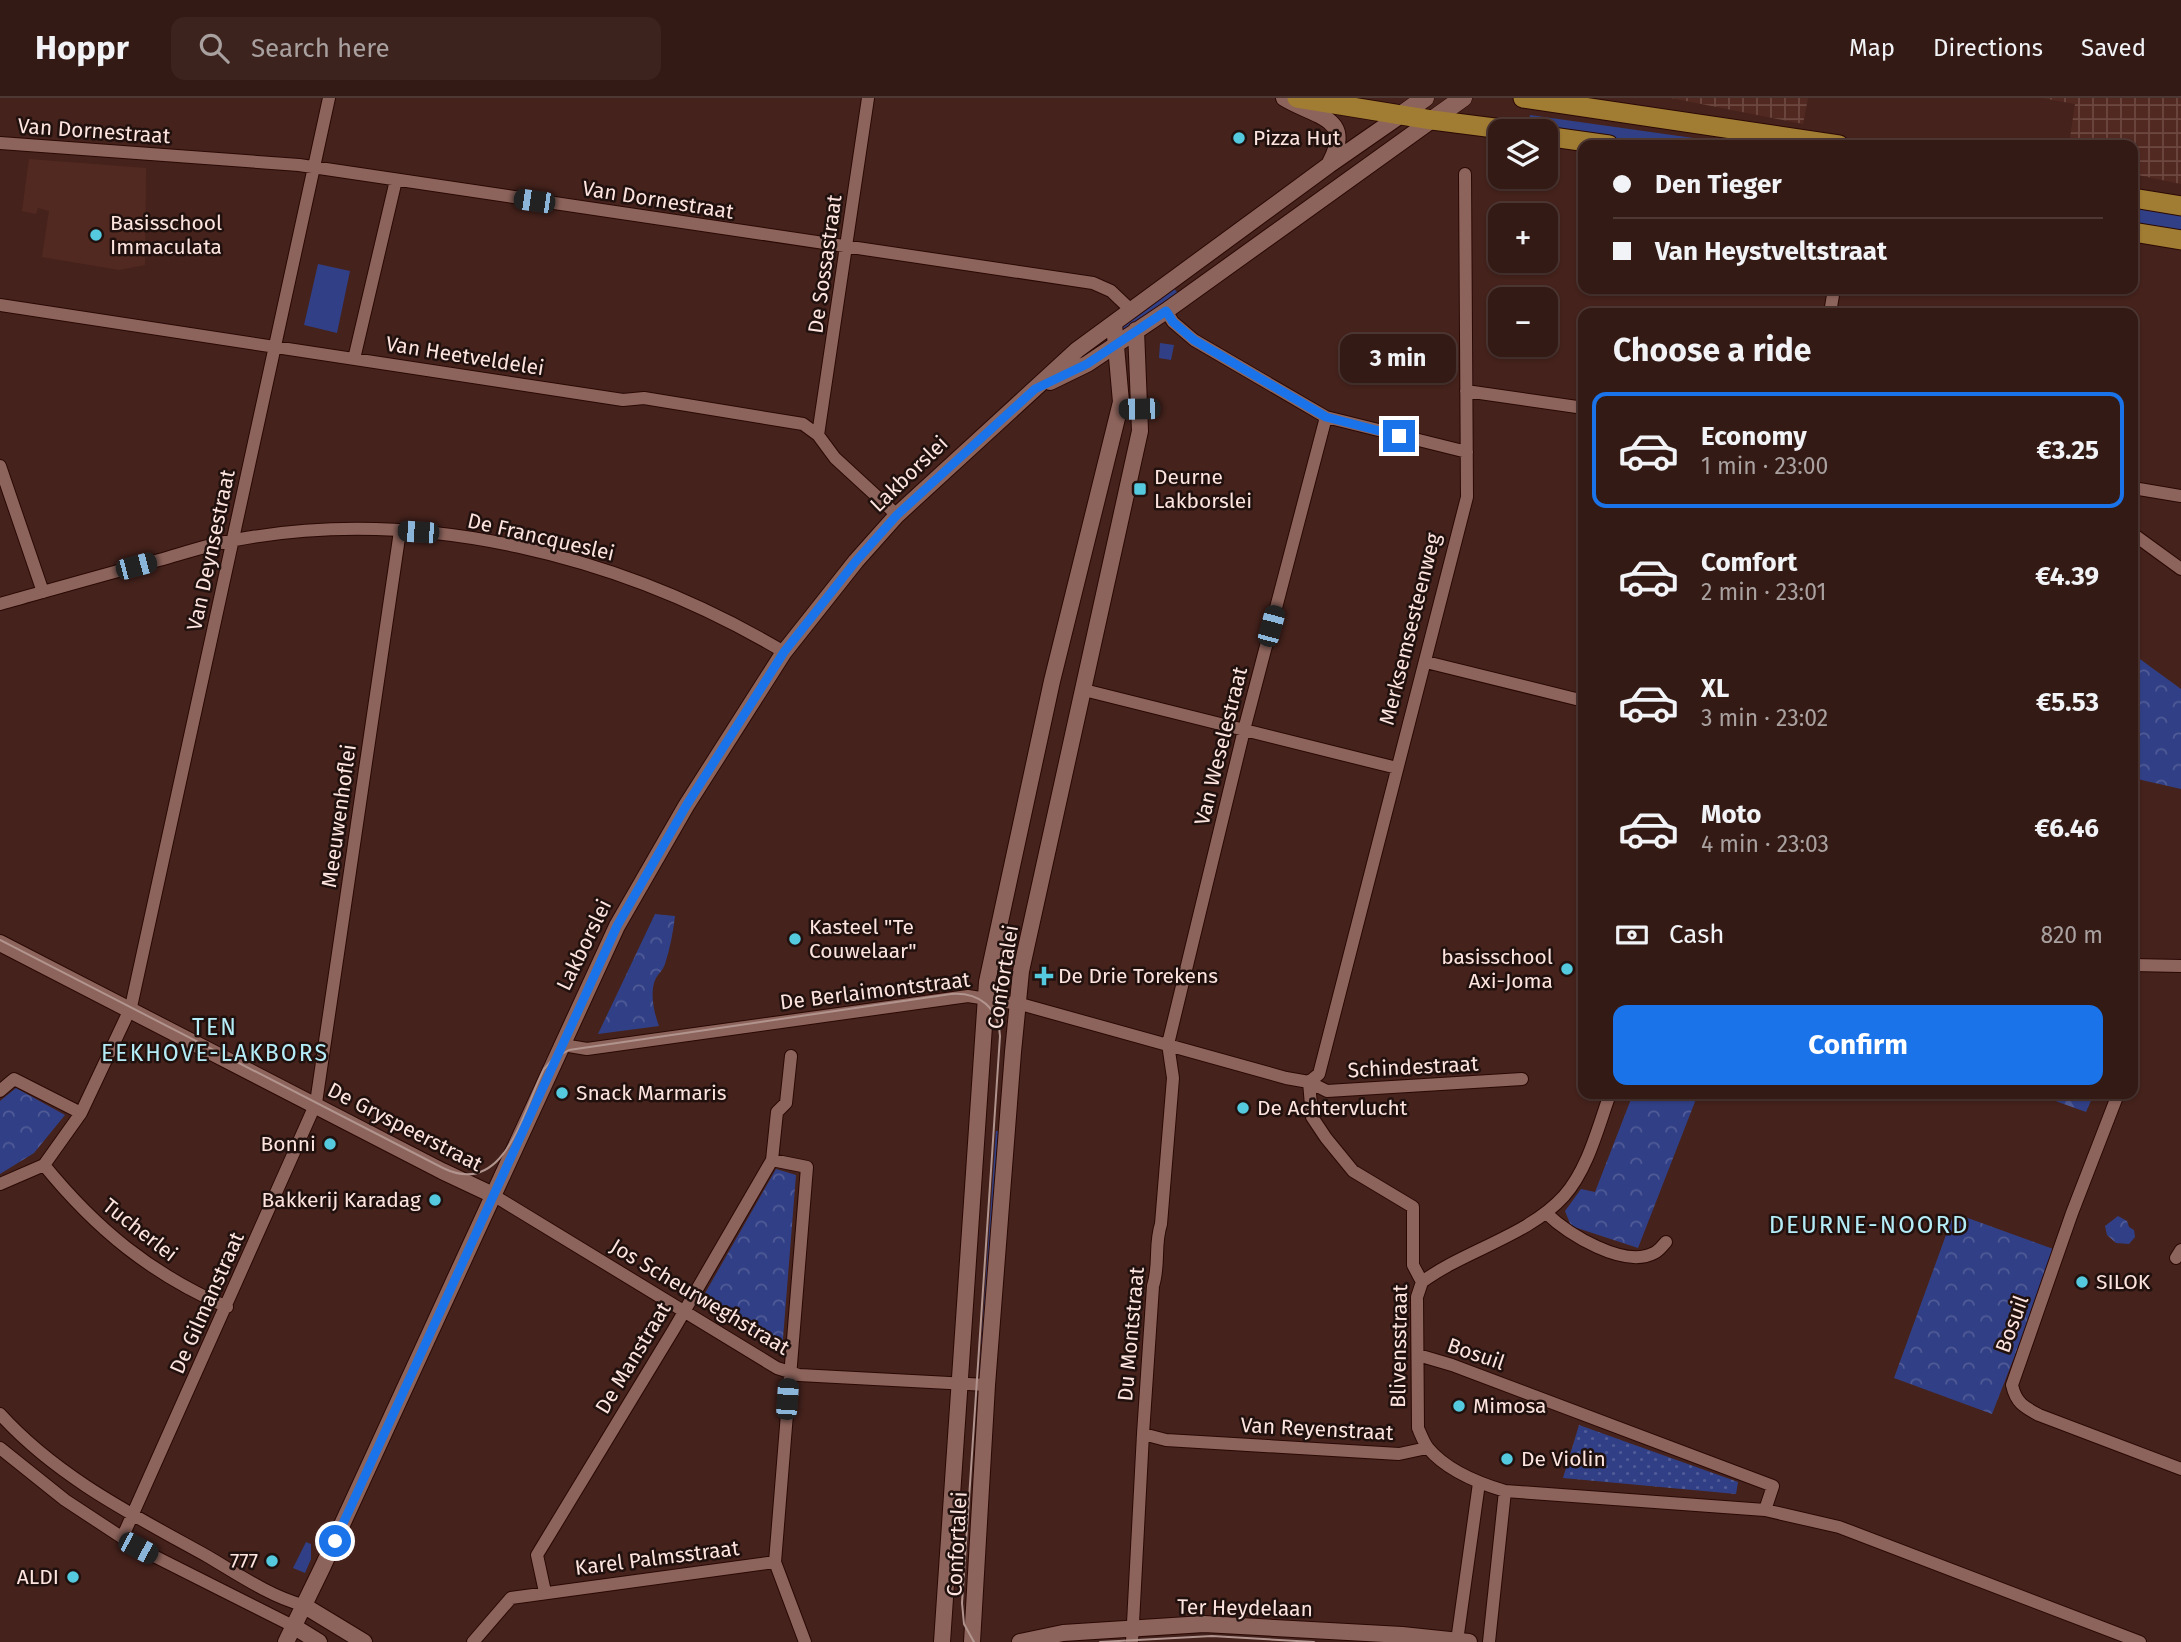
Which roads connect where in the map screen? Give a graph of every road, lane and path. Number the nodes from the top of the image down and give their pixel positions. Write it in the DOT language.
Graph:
graph roads {
  1 [pos="328,98"];
  2 [pos="868,98"];
  3 [pos="1284,98"];
  4 [pos="1297,98"];
  5 [pos="1425,98"];
  6 [pos="1463,98"];
  7 [pos="1523,98"];
  8 [pos="1401,115"];
  9 [pos="1432,120"];
  10 [pos="1488,127"];
  11 [pos="1558,138"];
  12 [pos="1805,140"];
  13 [pos="1578,141"];
  14 [pos="0,143"];
  15 [pos="1329,165"];
  16 [pos="314,168"];
  17 [pos="1465,174"];
  18 [pos="396,180"];
  19 [pos="1288,195"];
  20 [pos="2138,199"];
  21 [pos="2181,206"];
  22 [pos="1301,215"];
  23 [pos="2138,233"];
  24 [pos="2181,240"];
  25 [pos="847,248"];
  26 [pos="0,305"];
  27 [pos="1132,311"];
  28 [pos="1166,311"];
  29 [pos="1114,324"];
  30 [pos="1136,330"];
  31 [pos="1115,344"];
  32 [pos="274,347"];
  33 [pos="355,359"];
  34 [pos="1035,389"];
  35 [pos="1466,391"];
  36 [pos="1578,407"];
  37 [pos="1119,409"];
  38 [pos="1139,409"];
  39 [pos="1326,417"];
  40 [pos="818,435"];
  41 [pos="1467,452"];
  42 [pos="0,466"];
  43 [pos="2138,489"];
  44 [pos="2181,496"];
  45 [pos="894,512"];
  46 [pos="400,531"];
  47 [pos="2138,538"];
  48 [pos="233,540"];
  49 [pos="2181,569"];
  50 [pos="43,592"];
  51 [pos="0,604"];
  52 [pos="778,649"];
  53 [pos="1426,662"];
  54 [pos="1084,690"];
  55 [pos="1578,699"];
  56 [pos="1244,730"];
  57 [pos="1398,768"];
  58 [pos="0,943"];
  59 [pos="2138,965"];
  60 [pos="2181,966"];
  61 [pos="985,999"];
  62 [pos="1018,1004"];
  63 [pos="130,1010"];
  64 [pos="1168,1044"];
  65 [pos="563,1045"];
  66 [pos="791,1056"];
  67 [pos="1522,1079"];
  68 [pos="1309,1082"];
  69 [pos="0,1091"];
  70 [pos="1608,1099"];
  71 [pos="2116,1099"];
  72 [pos="315,1106"];
  73 [pos="80,1113"];
  74 [pos="772,1160"];
  75 [pos="44,1164"];
  76 [pos="0,1184"];
  77 [pos="493,1195"];
  78 [pos="1546,1213"];
  79 [pos="1666,1242"];
  80 [pos="1422,1282"];
  81 [pos="227,1307"];
  82 [pos="685,1311"];
  83 [pos="1418,1355"];
  84 [pos="789,1372"];
  85 [pos="960,1384"];
  86 [pos="987,1385"];
  87 [pos="6,1423"];
  88 [pos="1143,1434"];
  89 [pos="0,1446"];
  90 [pos="1427,1448"];
  91 [pos="2181,1469"];
  92 [pos="1479,1483"];
  93 [pos="1504,1491"];
  94 [pos="1765,1510"];
  95 [pos="133,1515"];
  96 [pos="123,1536"];
  97 [pos="775,1562"];
  98 [pos="248,1579"];
  99 [pos="545,1592"];
  100 [pos="237,1599"];
  101 [pos="307,1607"];
  102 [pos="297,1633"];
  103 [pos="1132,1635"];
  104 [pos="345,1637"];
  105 [pos="1463,1641"];
  106 [pos="286,1642"];
  107 [pos="318,1642"];
  108 [pos="364,1642"];
  109 [pos="473,1642"];
  110 [pos="805,1642"];
  111 [pos="942,1642"];
  112 [pos="972,1642"];
  113 [pos="1020,1642"];
  114 [pos="1489,1642"];
  115 [pos="2140,1642"];
  1 -- 16 [label="street, Van Deynsestraat"];
  2 -- 25 [label="street, De Sossastraat"];
  3 -- 15 [label="street"];
  4 -- 8 [label="main road"];
  5 -- 8 [label="main road"];
  6 -- 9 [label="main road, Lakborslei"];
  7 -- 12 [label="main road"];
  8 -- 9 [label="main road"];
  8 -- 15 [label="street, Lakborslei"];
  9 -- 10 [label="main road"];
  9 -- 22 [label="street, Lakborslei"];
  11 -- 13 [label="main road"];
  14 -- 16 [label="street, Van Dornestraat"];
  15 -- 19 [label="street, Lakborslei"];
  16 -- 18 [label="street, Van Dornestraat"];
  16 -- 32 [label="street, Van Deynsestraat"];
  17 -- 35 [label="street, Merksemsesteenweg"];
  18 -- 25 [label="street, Van Dornestraat"];
  18 -- 33 [label="street"];
  19 -- 22 [label="street"];
  19 -- 27 [label="street, Lakborslei"];
  20 -- 21 [label="main road"];
  22 -- 28 [label="street, Lakborslei"];
  23 -- 24 [label="main road"];
  25 -- 27 [label="street, Van Dornestraat"];
  25 -- 40 [label="street, De Sossastraat"];
  26 -- 32 [label="street, Van Heetveldelei"];
  27 -- 29 [label="street, Lakborslei"];
  28 -- 30 [label="street, Lakborslei"];
  28 -- 39 [label="street"];
  29 -- 31 [label="street"];
  29 -- 34 [label="street, Lakborslei"];
  30 -- 31 [label="street, Lakborslei"];
  30 -- 38 [label="street, Confortalei"];
  31 -- 34 [label="street, Lakborslei"];
  31 -- 37 [label="street, Confortalei"];
  32 -- 33 [label="street, Van Heetveldelei"];
  32 -- 48 [label="street, Van Deynsestraat"];
  33 -- 40 [label="street, Van Heetveldelei"];
  34 -- 45 [label="street, Lakborslei"];
  35 -- 36 [label="street"];
  35 -- 41 [label="street, Merksemsesteenweg"];
  37 -- 38 [label="street"];
  37 -- 61 [label="street, Confortalei"];
  38 -- 54 [label="street, Confortalei"];
  39 -- 41 [label="street"];
  39 -- 56 [label="street, Van Weselestraat"];
  40 -- 45 [label="street, Van Heetveldelei"];
  41 -- 53 [label="street, Merksemsesteenweg"];
  42 -- 50 [label="street"];
  43 -- 44 [label="street"];
  45 -- 52 [label="street, Lakborslei"];
  46 -- 48 [label="street, De Francqueslei"];
  46 -- 52 [label="street, De Francqueslei"];
  46 -- 72 [label="street, Meeuwenhoflei"];
  47 -- 49 [label="street"];
  48 -- 50 [label="street, De Francqueslei"];
  48 -- 63 [label="street, Van Deynsestraat"];
  50 -- 51 [label="street, De Francqueslei"];
  52 -- 65 [label="street, Lakborslei"];
  53 -- 55 [label="street"];
  53 -- 57 [label="street, Merksemsesteenweg"];
  54 -- 56 [label="street"];
  54 -- 62 [label="street, Confortalei"];
  56 -- 57 [label="street"];
  56 -- 64 [label="street, Van Weselestraat"];
  57 -- 68 [label="street, Merksemsesteenweg"];
  58 -- 63 [label="street, De Gryspeerstraat"];
  59 -- 60 [label="street"];
  61 -- 62 [label="street, De Berlaimontstraat"];
  61 -- 65 [label="street, De Berlaimontstraat"];
  61 -- 85 [label="street, Confortalei"];
  62 -- 64 [label="street, De Berlaimontstraat"];
  62 -- 86 [label="street, Confortalei"];
  63 -- 72 [label="street, De Gryspeerstraat"];
  63 -- 73 [label="street, Van Deynsestraat"];
  64 -- 68 [label="street, De Berlaimontstraat"];
  64 -- 88 [label="street, Du Montstraat"];
  65 -- 77 [label="street, Lakborslei"];
  66 -- 74 [label="street, De Manstraat"];
  67 -- 68 [label="street, Schindestraat"];
  68 -- 80 [label="street, Blivensstraat"];
  69 -- 73 [label="street"];
  70 -- 78 [label="street"];
  71 -- 91 [label="street, Bosuil"];
  72 -- 77 [label="street, De Gryspeerstraat"];
  72 -- 81 [label="street, De Gilmanstraat"];
  73 -- 75 [label="street, Van Deynsestraat"];
  74 -- 82 [label="street, De Manstraat"];
  74 -- 84 [label="street"];
  75 -- 76 [label="street"];
  75 -- 81 [label="street, Tucherlei"];
  77 -- 82 [label="street, Jos Scheurweghstraat"];
  77 -- 101 [label="street, Lakborslei"];
  78 -- 79 [label="street"];
  78 -- 80 [label="street"];
  80 -- 83 [label="street, Blivensstraat"];
  81 -- 95 [label="street, De Gilmanstraat"];
  82 -- 84 [label="street, Jos Scheurweghstraat"];
  82 -- 99 [label="street, De Manstraat"];
  83 -- 90 [label="street, Blivensstraat"];
  83 -- 94 [label="street, Bosuil"];
  84 -- 85 [label="street, Jos Scheurweghstraat"];
  84 -- 97 [label="street"];
  85 -- 86 [label="street, Jos Scheurweghstraat"];
  85 -- 111 [label="street, Confortalei"];
  86 -- 112 [label="street, Confortalei"];
  87 -- 89 [label="street"];
  87 -- 95 [label="street"];
  88 -- 90 [label="street, Van Reyenstraat"];
  88 -- 103 [label="street, Du Montstraat"];
  89 -- 96 [label="street"];
  90 -- 92 [label="street"];
  92 -- 93 [label="street"];
  92 -- 105 [label="street"];
  93 -- 94 [label="street"];
  93 -- 114 [label="street"];
  94 -- 115 [label="street"];
  95 -- 96 [label="street, De Gilmanstraat"];
  95 -- 98 [label="street"];
  96 -- 100 [label="street"];
  97 -- 99 [label="street, Karel Palmsstraat"];
  97 -- 110 [label="street"];
  98 -- 100 [label="street"];
  98 -- 101 [label="street"];
  99 -- 109 [label="street"];
  100 -- 102 [label="street"];
  101 -- 102 [label="street, Lakborslei"];
  101 -- 104 [label="street"];
  102 -- 106 [label="street"];
  102 -- 107 [label="street"];
  103 -- 105 [label="street, Ter Heydelaan"];
  103 -- 113 [label="street, Ter Heydelaan"];
  104 -- 108 [label="street"];
}
